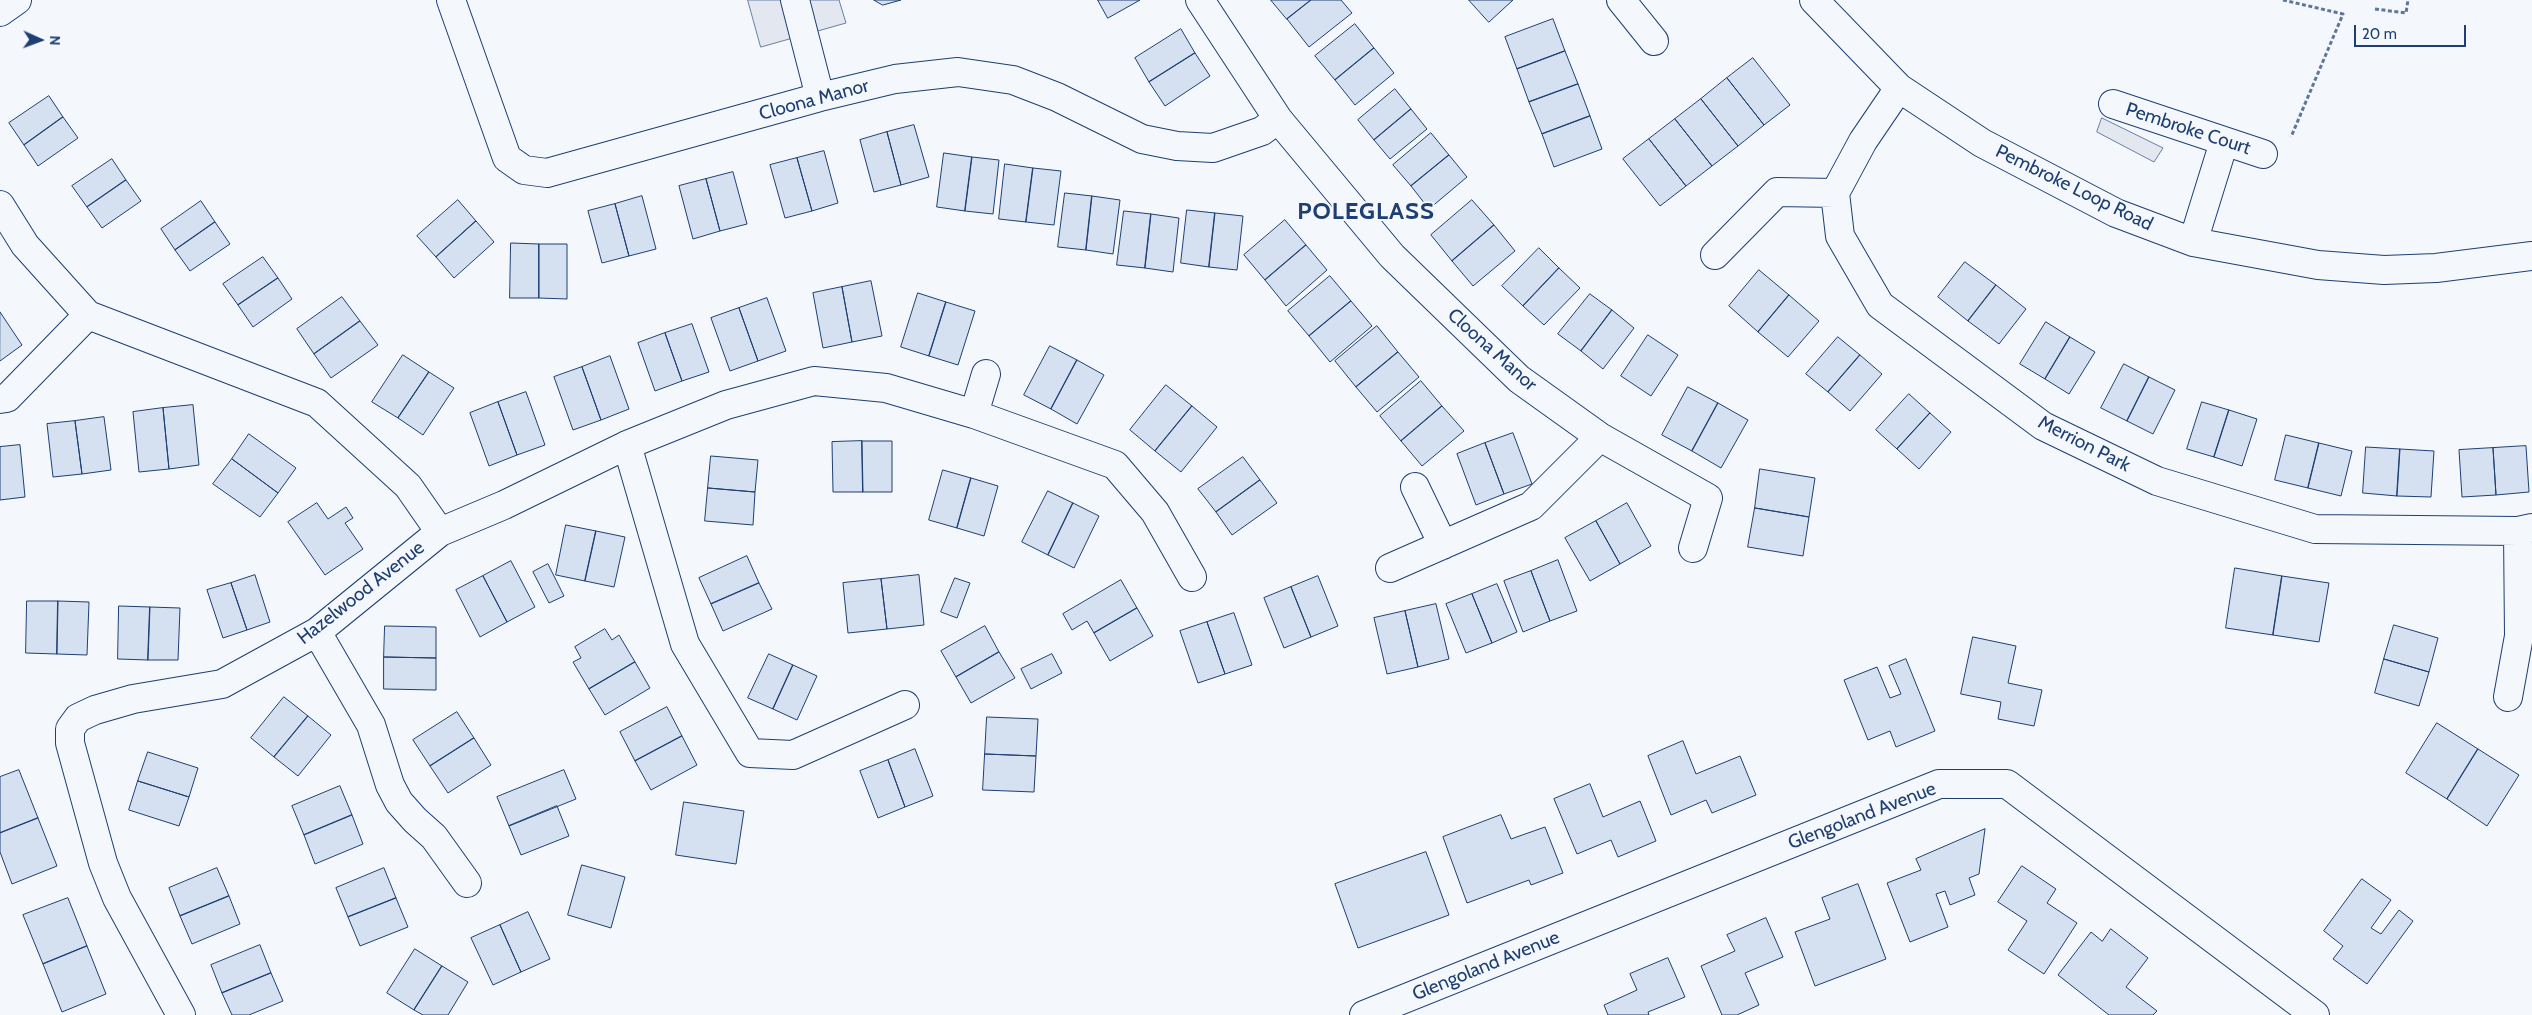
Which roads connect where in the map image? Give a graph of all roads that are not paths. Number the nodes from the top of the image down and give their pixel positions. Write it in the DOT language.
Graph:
graph roads {
  1 [pos="17,0"];
  2 [pos="451,0"];
  3 [pos="795,0"];
  4 [pos="1200,0"];
  5 [pos="1621,0"];
  6 [pos="1814,0"];
  7 [pos="0,12"];
  8 [pos="1654,41"];
  9 [pos="1899,88"];
  10 [pos="820,97"];
  11 [pos="2113,104"];
  12 [pos="1278,119"];
  13 [pos="2224,142"];
  14 [pos="2263,154"];
  15 [pos="1835,192"];
  16 [pos="0,205"];
  17 [pos="2193,242"];
  18 [pos="1715,255"];
  19 [pos="2532,256"];
  20 [pos="88,315"];
  21 [pos="986,374"];
  22 [pos="0,399"];
  23 [pos="974,414"];
  24 [pos="1600,437"];
  25 [pos="627,445"];
  26 [pos="1415,487"];
  27 [pos="2525,529"];
  28 [pos="440,532"];
  29 [pos="1443,545"];
  30 [pos="1693,548"];
  31 [pos="1390,568"];
  32 [pos="1192,576"];
  33 [pos="317,632"];
  34 [pos="2508,697"];
  35 [pos="905,705"];
  36 [pos="467,883"];
  37 [pos="181,1015"];
  38 [pos="1364,1015"];
  39 [pos="2315,1015"];
  1 -- 7 [label="street"];
  2 -- 10 [label="street, Cloona Manor"];
  3 -- 10 [label="street"];
  4 -- 12 [label="street, Cloona Manor"];
  5 -- 8 [label="street"];
  6 -- 9 [label="street, Pembroke Loop Road"];
  9 -- 15 [label="street"];
  9 -- 17 [label="street, Pembroke Loop Road"];
  10 -- 12 [label="street, Cloona Manor"];
  11 -- 13 [label="street, Pembroke Court"];
  12 -- 24 [label="street, Cloona Manor"];
  13 -- 14 [label="street, Pembroke Court"];
  13 -- 17 [label="street"];
  15 -- 18 [label="street"];
  15 -- 27 [label="street, Merrion Park"];
  16 -- 20 [label="street, Hazelwood Avenue"];
  17 -- 19 [label="street, Pembroke Loop Road"];
  20 -- 22 [label="street"];
  20 -- 28 [label="street, Hazelwood Avenue"];
  21 -- 23 [label="street"];
  23 -- 25 [label="street, Hazelwood Avenue"];
  23 -- 32 [label="street, Hazelwood Avenue"];
  24 -- 29 [label="street"];
  24 -- 30 [label="street, Cloona Manor"];
  25 -- 28 [label="street, Hazelwood Avenue"];
  25 -- 35 [label="street"];
  26 -- 29 [label="street"];
  27 -- 34 [label="street"];
  28 -- 33 [label="street, Hazelwood Avenue"];
  29 -- 31 [label="street"];
  33 -- 36 [label="street"];
  33 -- 37 [label="street, Hazelwood Avenue"];
  38 -- 39 [label="street, Glengoland Avenue"];
}
